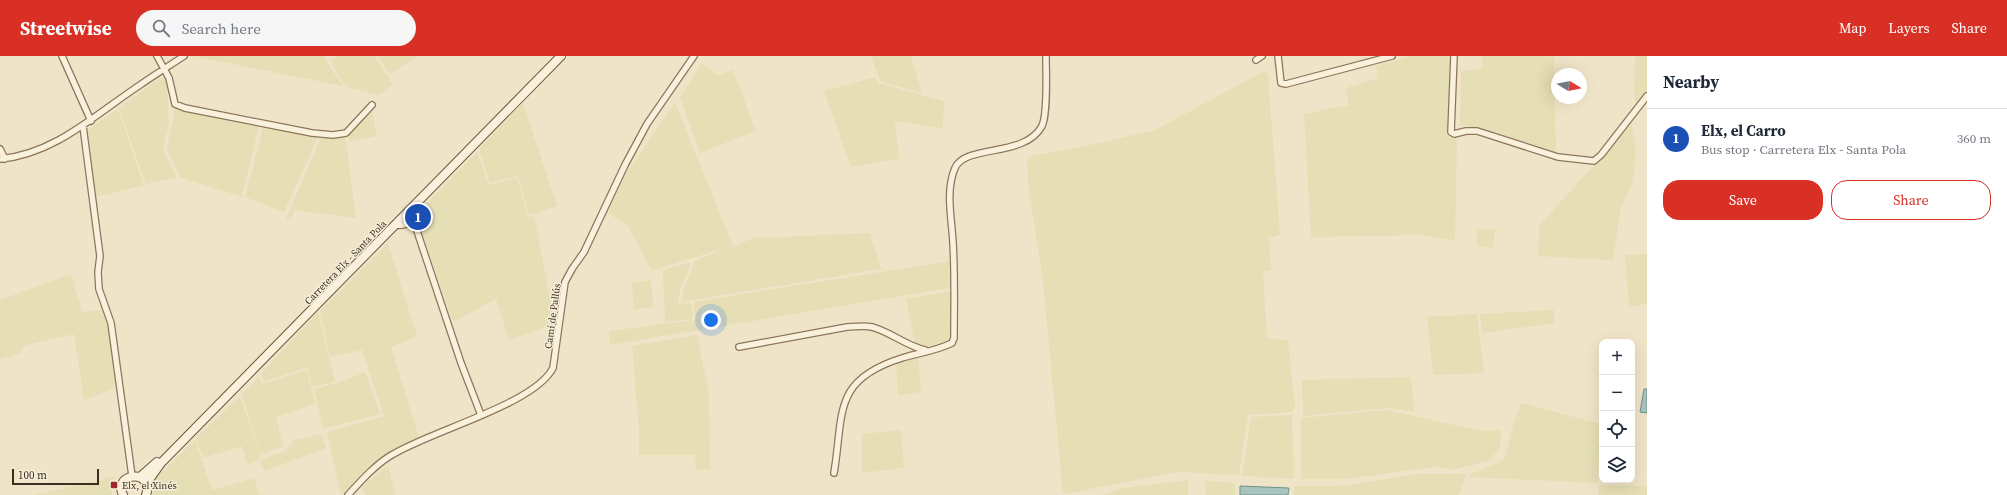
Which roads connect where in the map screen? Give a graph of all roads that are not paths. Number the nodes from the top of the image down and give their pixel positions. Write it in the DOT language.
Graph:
graph roads {
  1 [pos="62,56"];
  2 [pos="158,56"];
  3 [pos="184,56"];
  4 [pos="554,56"];
  5 [pos="561,56"];
  6 [pos="694,56"];
  7 [pos="1046,56"];
  8 [pos="1262,56"];
  9 [pos="1278,56"];
  10 [pos="1392,56"];
  11 [pos="1454,56"];
  12 [pos="1256,60"];
  13 [pos="164,69"];
  14 [pos="1647,96"];
  15 [pos="372,105"];
  16 [pos="91,121"];
  17 [pos="83,126"];
  18 [pos="0,149"];
  19 [pos="2,159"];
  20 [pos="414,205"];
  21 [pos="413,219"];
  22 [pos="394,225"];
  23 [pos="739,346"];
  24 [pos="927,351"];
  25 [pos="481,415"];
  26 [pos="834,473"];
  27 [pos="136,476"];
  28 [pos="146,484"];
  29 [pos="121,494"];
  30 [pos="146,495"];
  31 [pos="348,495"];
  1 -- 16 [label="street"];
  2 -- 13 [label="street"];
  3 -- 13 [label="street"];
  4 -- 27 [label="main road, Carretera Elx - Santa Pola"];
  5 -- 20 [label="main road, Carretera Elx - Santa Pola"];
  6 -- 25 [label="street, Camí de Pallús"];
  7 -- 24 [label="street"];
  8 -- 12 [label="street"];
  9 -- 10 [label="street"];
  11 -- 14 [label="street"];
  13 -- 15 [label="street"];
  13 -- 16 [label="street"];
  16 -- 17 [label="street"];
  17 -- 19 [label="street"];
  17 -- 27 [label="street"];
  18 -- 19 [label="street"];
  20 -- 21 [label="street"];
  20 -- 22 [label="main road, Carretera Elx - Santa Pola"];
  21 -- 22 [label="street"];
  21 -- 25 [label="street"];
  22 -- 28 [label="main road, Carretera Elx - Santa Pola"];
  23 -- 24 [label="street"];
  24 -- 26 [label="street"];
  25 -- 31 [label="street, Camí de Pallús"];
  27 -- 28 [label="main road"];
  27 -- 29 [label="main road, Carretera Elx - Santa Pola"];
  28 -- 30 [label="main road"];
}
